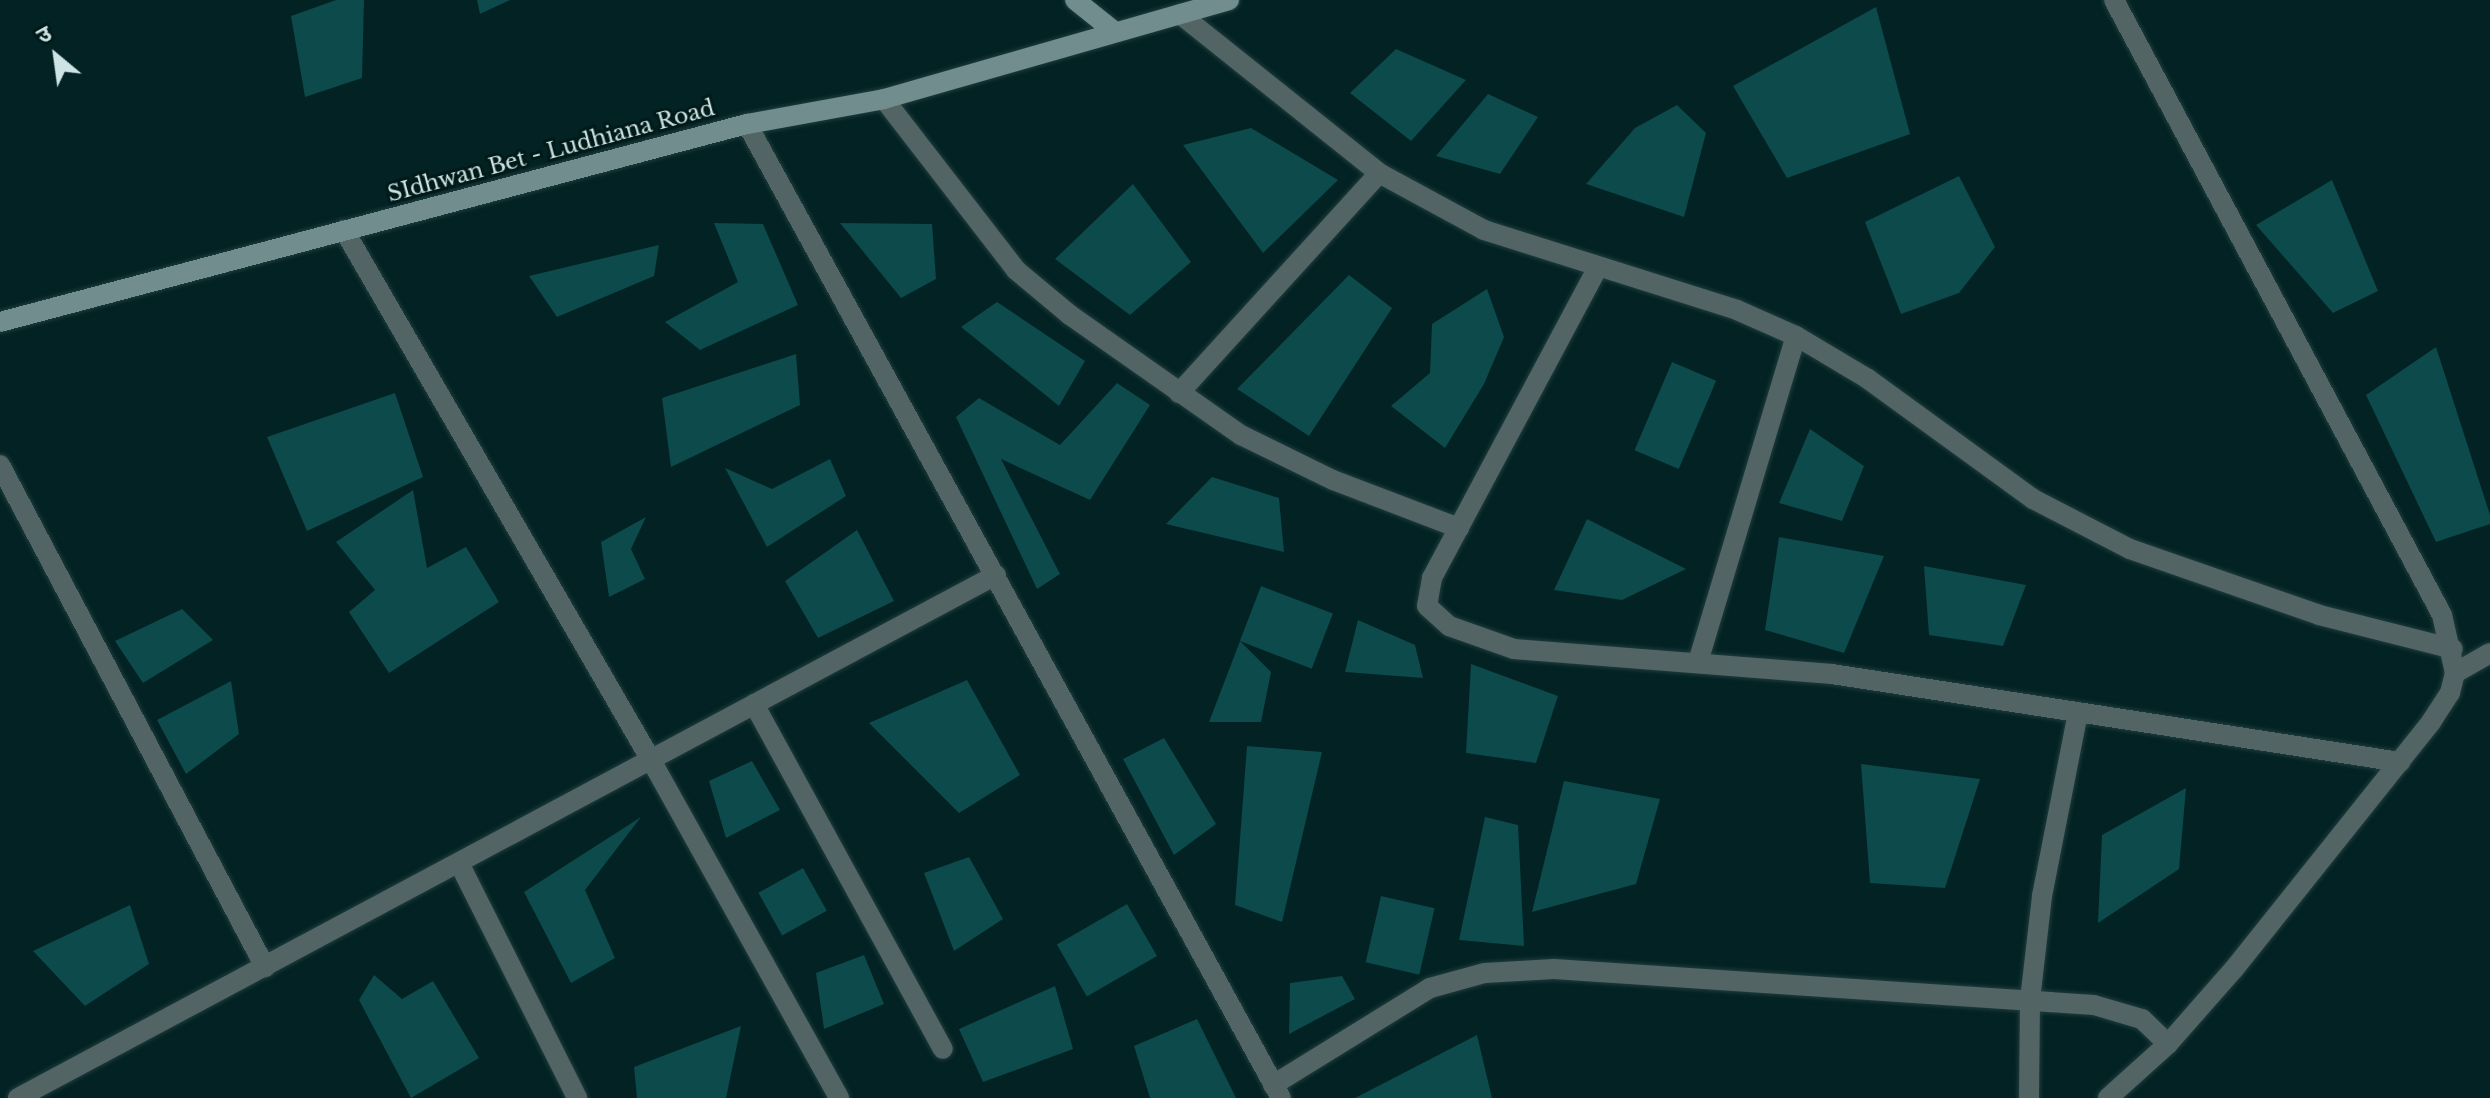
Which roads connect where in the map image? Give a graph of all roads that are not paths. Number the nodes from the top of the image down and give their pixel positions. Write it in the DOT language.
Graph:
graph roads {
  1 [pos="1075,0"];
  2 [pos="1229,0"];
  3 [pos="2114,0"];
  4 [pos="1180,14"];
  5 [pos="1115,32"];
  6 [pos="884,99"];
  7 [pos="747,124"];
  8 [pos="1379,173"];
  9 [pos="344,230"];
  10 [pos="1598,267"];
  11 [pos="0,322"];
  12 [pos="1796,336"];
  13 [pos="1179,393"];
  14 [pos="0,465"];
  15 [pos="1459,528"];
  16 [pos="996,575"];
  17 [pos="2453,649"];
  18 [pos="2490,653"];
  19 [pos="1698,662"];
  20 [pos="2455,673"];
  21 [pos="754,704"];
  22 [pos="2078,712"];
  23 [pos="651,760"];
  24 [pos="2400,762"];
  25 [pos="459,863"];
  26 [pos="265,967"];
  27 [pos="2030,1000"];
  28 [pos="2168,1044"];
  29 [pos="943,1049"];
  30 [pos="1277,1091"];
  31 [pos="18,1098"];
  32 [pos="577,1098"];
  33 [pos="839,1098"];
  34 [pos="2029,1098"];
  35 [pos="2108,1098"];
  1 -- 5 [label="main road"];
  2 -- 4 [label="main road, SIdhwan Bet - Ludhiana Road"];
  3 -- 17 [label="street"];
  4 -- 5 [label="main road, SIdhwan Bet - Ludhiana Road"];
  4 -- 8 [label="street"];
  5 -- 6 [label="main road, SIdhwan Bet - Ludhiana Road"];
  6 -- 7 [label="main road, SIdhwan Bet - Ludhiana Road"];
  6 -- 13 [label="street"];
  7 -- 9 [label="main road, SIdhwan Bet - Ludhiana Road"];
  7 -- 16 [label="street"];
  8 -- 10 [label="street"];
  8 -- 13 [label="street"];
  9 -- 11 [label="main road, SIdhwan Bet - Ludhiana Road"];
  9 -- 23 [label="street"];
  10 -- 12 [label="street"];
  10 -- 15 [label="street"];
  12 -- 17 [label="street"];
  12 -- 19 [label="street"];
  13 -- 15 [label="street"];
  14 -- 26 [label="street"];
  15 -- 19 [label="street"];
  16 -- 21 [label="street"];
  16 -- 30 [label="street"];
  17 -- 20 [label="street"];
  18 -- 20 [label="street"];
  19 -- 22 [label="street"];
  20 -- 24 [label="street"];
  21 -- 23 [label="street"];
  21 -- 29 [label="street"];
  22 -- 24 [label="street"];
  22 -- 27 [label="street"];
  23 -- 25 [label="street"];
  23 -- 33 [label="street"];
  24 -- 28 [label="street"];
  25 -- 26 [label="street"];
  25 -- 32 [label="street"];
  26 -- 31 [label="street"];
  27 -- 28 [label="street"];
  27 -- 30 [label="street"];
  27 -- 34 [label="street"];
  28 -- 35 [label="street"];
}
